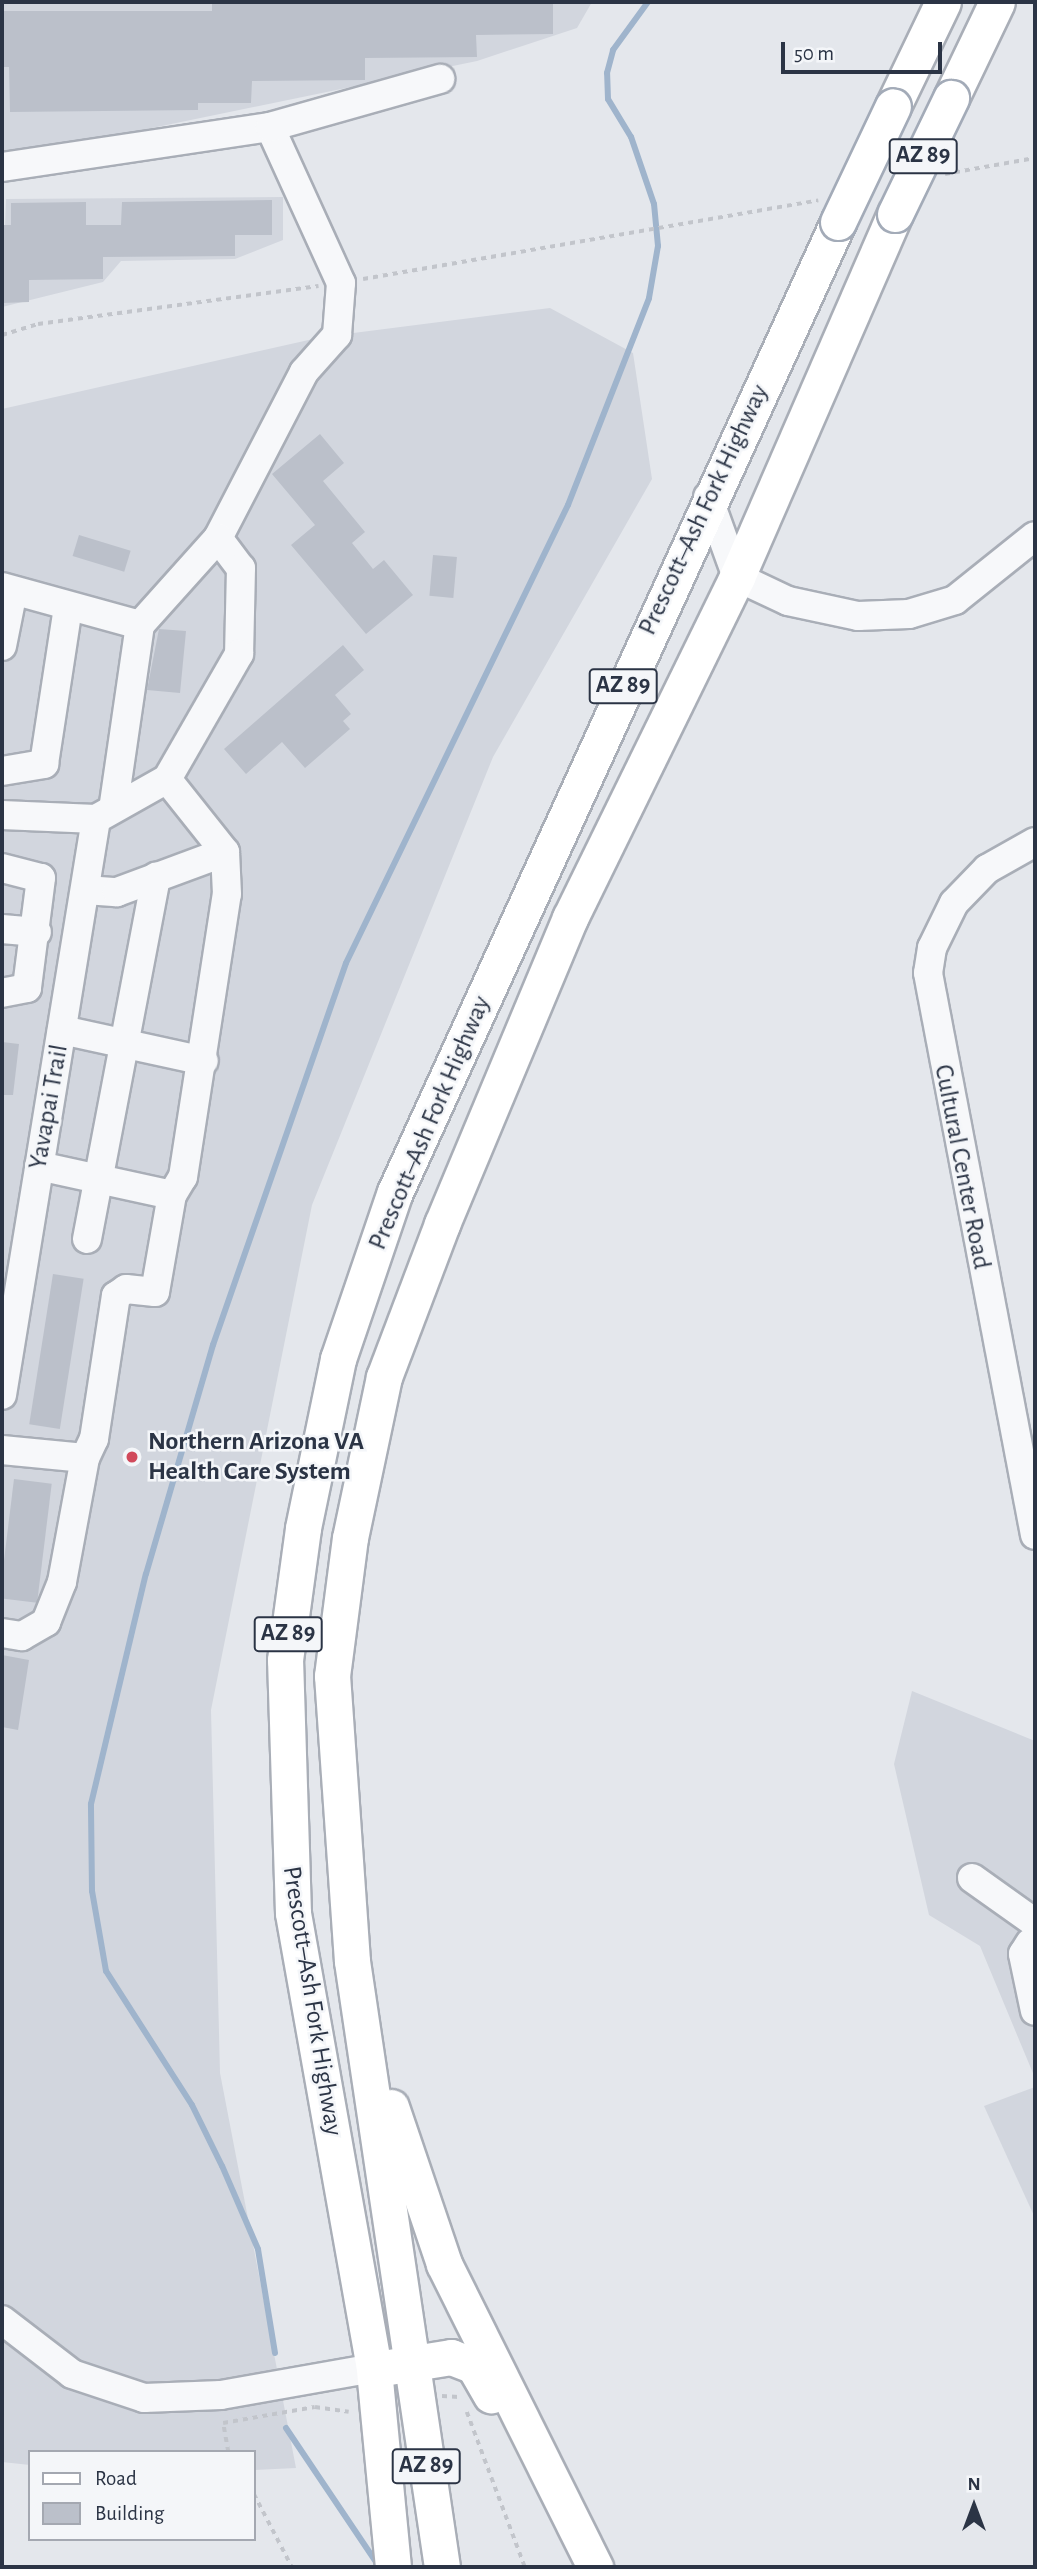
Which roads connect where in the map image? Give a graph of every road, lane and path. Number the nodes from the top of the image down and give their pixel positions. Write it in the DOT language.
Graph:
graph roads {
  1 [pos="943,2"];
  2 [pos="997,2"];
  3 [pos="440,79"];
  4 [pos="270,127"];
  5 [pos="2,167"];
  6 [pos="687,223"];
  7 [pos="341,283"];
  8 [pos="2,335"];
  9 [pos="708,497"];
  10 [pos="1035,536"];
  11 [pos="218,538"];
  12 [pos="737,577"];
  13 [pos="7,589"];
  14 [pos="68,607"];
  15 [pos="140,625"];
  16 [pos="2,646"];
  17 [pos="2,771"];
  18 [pos="167,779"];
  19 [pos="105,811"];
  20 [pos="2,815"];
  21 [pos="1035,842"];
  22 [pos="225,852"];
  23 [pos="2,868"];
  24 [pos="156,877"];
  25 [pos="85,890"];
  26 [pos="2,929"];
  27 [pos="37,932"];
  28 [pos="2,993"];
  29 [pos="62,1030"];
  30 [pos="126,1048"];
  31 [pos="204,1061"];
  32 [pos="39,1166"];
  33 [pos="100,1183"];
  34 [pos="172,1195"];
  35 [pos="87,1239"];
  36 [pos="12,1273"];
  37 [pos="2,1395"];
  38 [pos="2,1450"];
  39 [pos="85,1458"];
  40 [pos="1035,1535"];
  41 [pos="2,1633"];
  42 [pos="972,1878"];
  43 [pos="1033,1933"];
  44 [pos="352,1961"];
  45 [pos="1035,2011"];
  46 [pos="2,2320"];
  47 [pos="410,2365"];
  48 [pos="374,2368"];
  49 [pos="439,2396"];
  50 [pos="349,2412"];
  51 [pos="228,2450"];
  52 [pos="256,2498"];
  53 [pos="292,2567"];
  54 [pos="393,2567"];
  55 [pos="409,2567"];
  56 [pos="442,2567"];
  57 [pos="525,2567"];
  58 [pos="579,2567"];
  59 [pos="595,2567"];
  1 -- 9 [label="main road, Prescott–Ash Fork Highway / AZ 89, bridge"];
  2 -- 12 [label="main road, Prescott–Ash Fork Highway / AZ 89, bridge"];
  3 -- 4 [label="lane"];
  4 -- 5 [label="lane"];
  4 -- 7 [label="lane"];
  6 -- 7 [label="path"];
  7 -- 8 [label="path"];
  7 -- 11 [label="lane"];
  9 -- 12 [label="lane"];
  9 -- 48 [label="main road, Prescott–Ash Fork Highway / AZ 89"];
  10 -- 12 [label="lane"];
  11 -- 15 [label="lane"];
  11 -- 18 [label="lane"];
  12 -- 44 [label="main road, Prescott–Ash Fork Highway / AZ 89"];
  13 -- 14 [label="lane"];
  13 -- 16 [label="lane"];
  14 -- 15 [label="lane"];
  14 -- 17 [label="lane"];
  15 -- 19 [label="lane, Yavapai Trail"];
  18 -- 19 [label="lane"];
  18 -- 22 [label="lane"];
  19 -- 20 [label="lane"];
  19 -- 25 [label="lane, Yavapai Trail"];
  21 -- 40 [label="lane, Cultural Center Road"];
  22 -- 24 [label="lane"];
  22 -- 31 [label="lane"];
  23 -- 27 [label="lane"];
  24 -- 25 [label="lane"];
  24 -- 30 [label="lane"];
  25 -- 29 [label="lane, Yavapai Trail"];
  26 -- 27 [label="lane"];
  27 -- 28 [label="lane"];
  29 -- 30 [label="lane"];
  29 -- 32 [label="lane, Yavapai Trail"];
  30 -- 31 [label="lane"];
  30 -- 33 [label="lane"];
  31 -- 34 [label="lane"];
  32 -- 33 [label="lane"];
  32 -- 36 [label="lane, Yavapai Trail"];
  33 -- 34 [label="lane"];
  33 -- 35 [label="lane"];
  34 -- 39 [label="lane"];
  36 -- 37 [label="lane, Yavapai Trail"];
  38 -- 39 [label="lane"];
  39 -- 41 [label="lane"];
  42 -- 43 [label="lane"];
  43 -- 45 [label="lane"];
  44 -- 47 [label="main road, Prescott–Ash Fork Highway / AZ 89"];
  44 -- 59 [label="main road"];
  46 -- 48 [label="lane"];
  47 -- 48 [label="main road"];
  47 -- 56 [label="main road, AZ 89"];
  47 -- 58 [label="main road"];
  48 -- 54 [label="main road, AZ 89"];
  48 -- 55 [label="main road"];
  49 -- 57 [label="path"];
  50 -- 51 [label="path"];
  52 -- 53 [label="path"];
}
